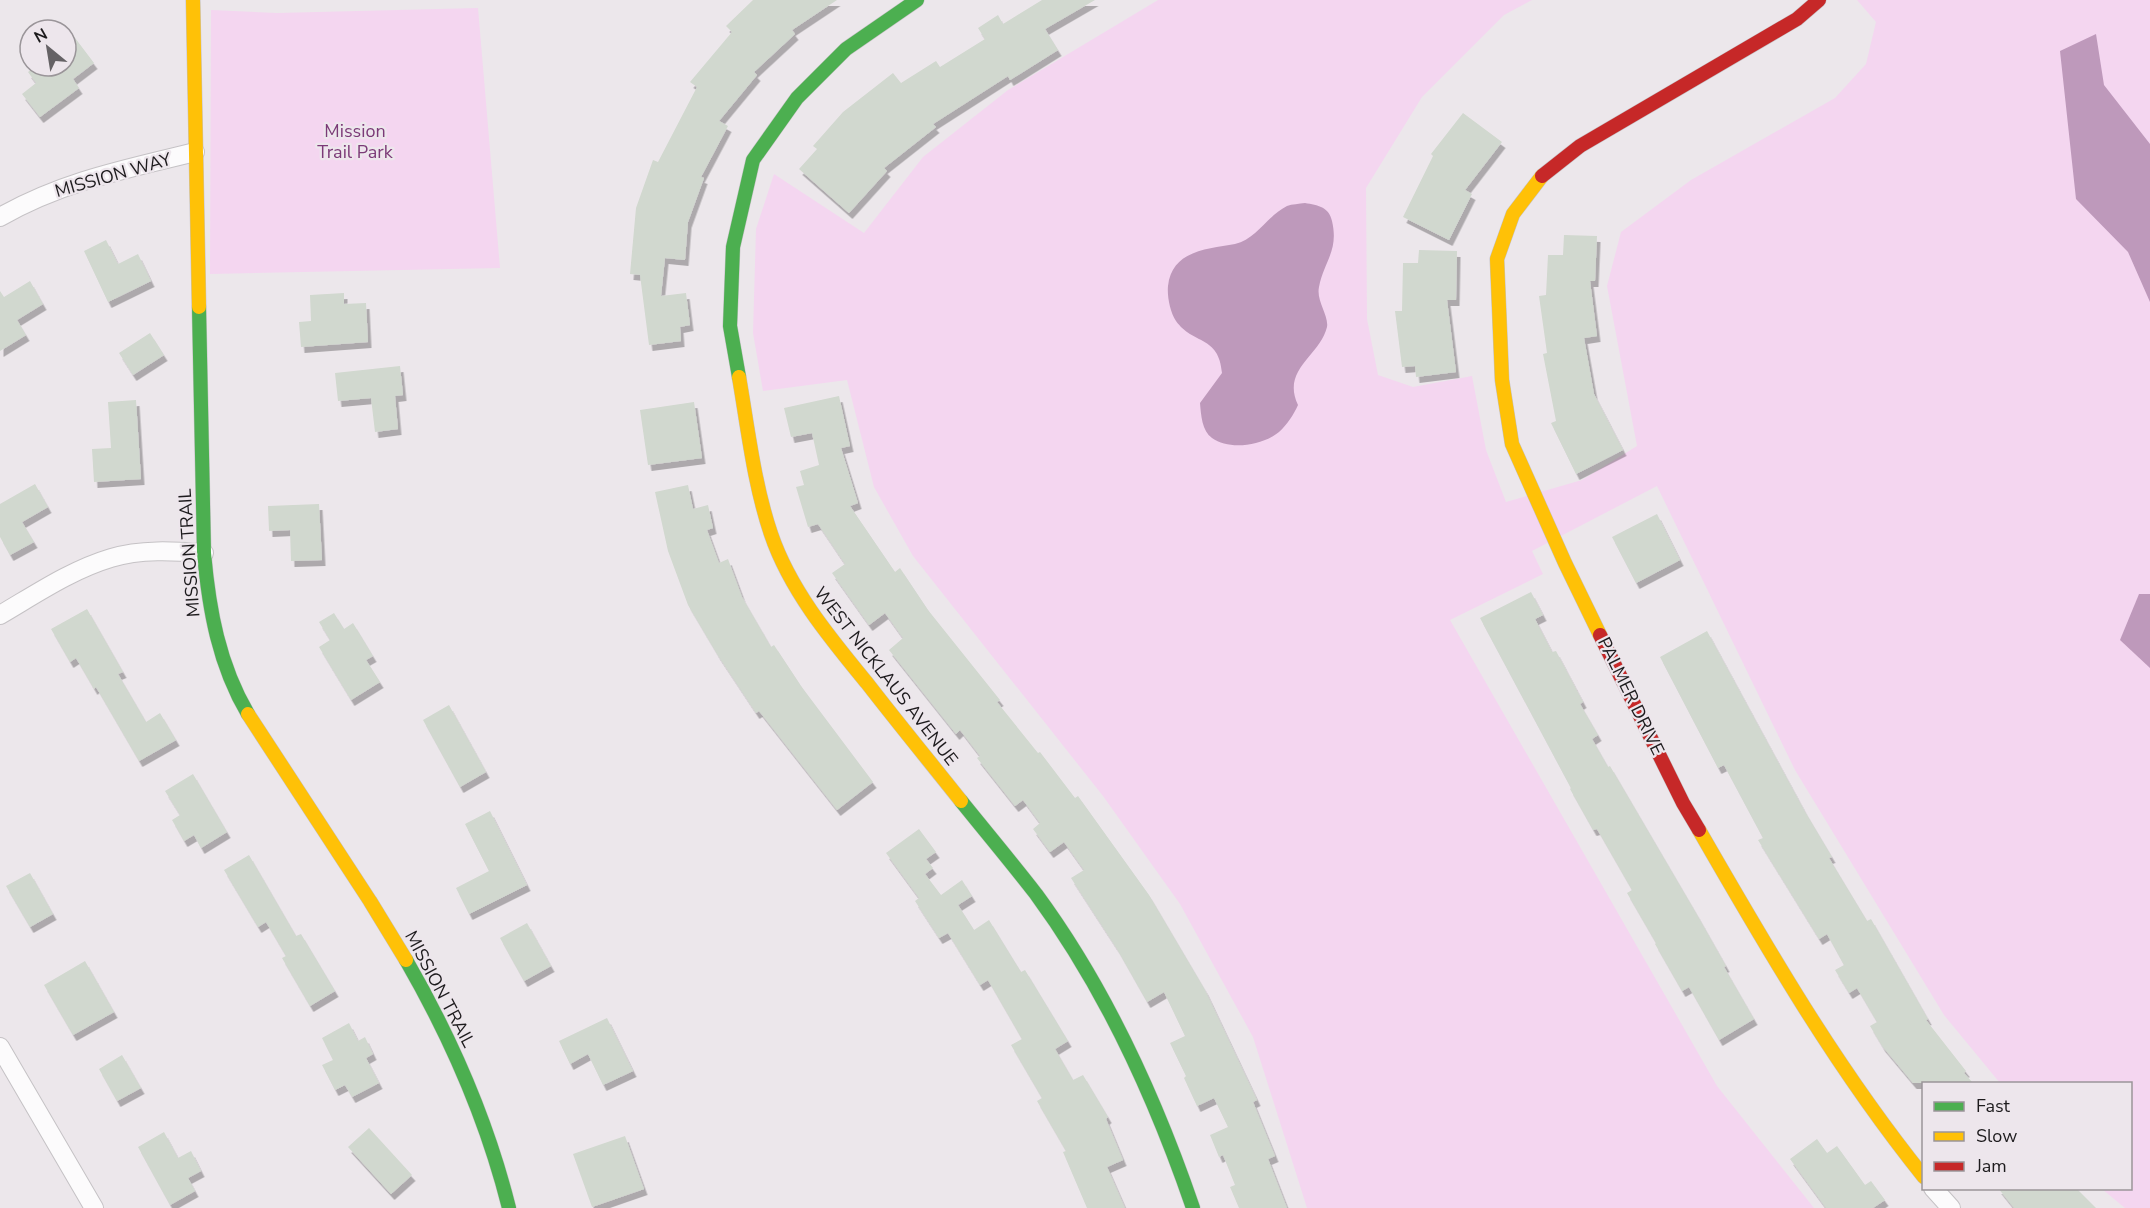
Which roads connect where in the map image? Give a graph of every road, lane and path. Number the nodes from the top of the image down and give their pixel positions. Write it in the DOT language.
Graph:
graph roads {
  1 [pos="193,0"];
  2 [pos="917,0"];
  3 [pos="1819,0"];
  4 [pos="195,152"];
  5 [pos="0,217"];
  6 [pos="204,553"];
  7 [pos="0,615"];
  8 [pos="0,1047"];
  9 [pos="1922,1177"];
  10 [pos="1935,1190"];
  11 [pos="94,1208"];
  12 [pos="509,1208"];
  13 [pos="1192,1208"];
  14 [pos="1951,1208"];
  1 -- 4 [label="street, MISSION TRAIL"];
  2 -- 13 [label="street, WEST NICKLAUS AVENUE"];
  3 -- 9 [label="street, PALMER DRIVE"];
  4 -- 5 [label="street, MISSION WAY"];
  4 -- 6 [label="street, MISSION TRAIL"];
  6 -- 7 [label="street"];
  6 -- 12 [label="street, MISSION TRAIL"];
  8 -- 11 [label="street"];
  10 -- 14 [label="street"];
}
